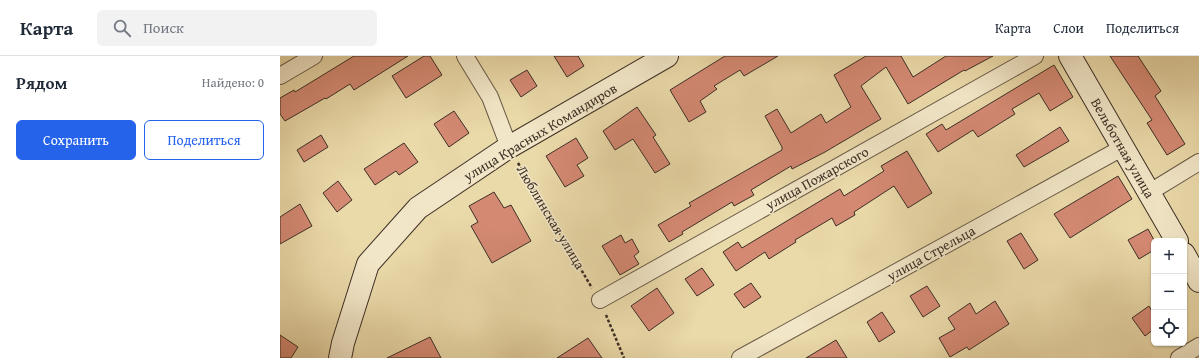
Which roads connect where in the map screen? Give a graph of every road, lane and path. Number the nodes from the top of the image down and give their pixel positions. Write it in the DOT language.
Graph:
graph roads {
  1 [pos="314,56"];
  2 [pos="465,56"];
  3 [pos="667,56"];
  4 [pos="1035,56"];
  5 [pos="1070,56"];
  6 [pos="280,76"];
  7 [pos="509,147"];
  8 [pos="1122,148"];
  9 [pos="1199,162"];
  10 [pos="1150,192"];
  11 [pos="1175,238"];
  12 [pos="1187,259"];
  13 [pos="1199,281"];
  14 [pos="600,300"];
  15 [pos="1199,346"];
  16 [pos="340,358"];
  17 [pos="624,358"];
  18 [pos="740,358"];
  19 [pos="1179,358"];
  1 -- 6 [label="street"];
  2 -- 7 [label="street"];
  3 -- 7 [label="street, улица Красных Командиров"];
  4 -- 14 [label="street, улица Пожарского"];
  5 -- 8 [label="street, Вельботная улица"];
  7 -- 14 [label="path, Люблинская улица"];
  7 -- 16 [label="street, улица Красных Командиров"];
  8 -- 10 [label="street, Вельботная улица"];
  8 -- 18 [label="street, улица Стрельца"];
  9 -- 10 [label="street"];
  10 -- 11 [label="street, Вельботная улица"];
  12 -- 13 [label="street"];
  14 -- 17 [label="path, Люблинская улица"];
  15 -- 19 [label="street"];
}
